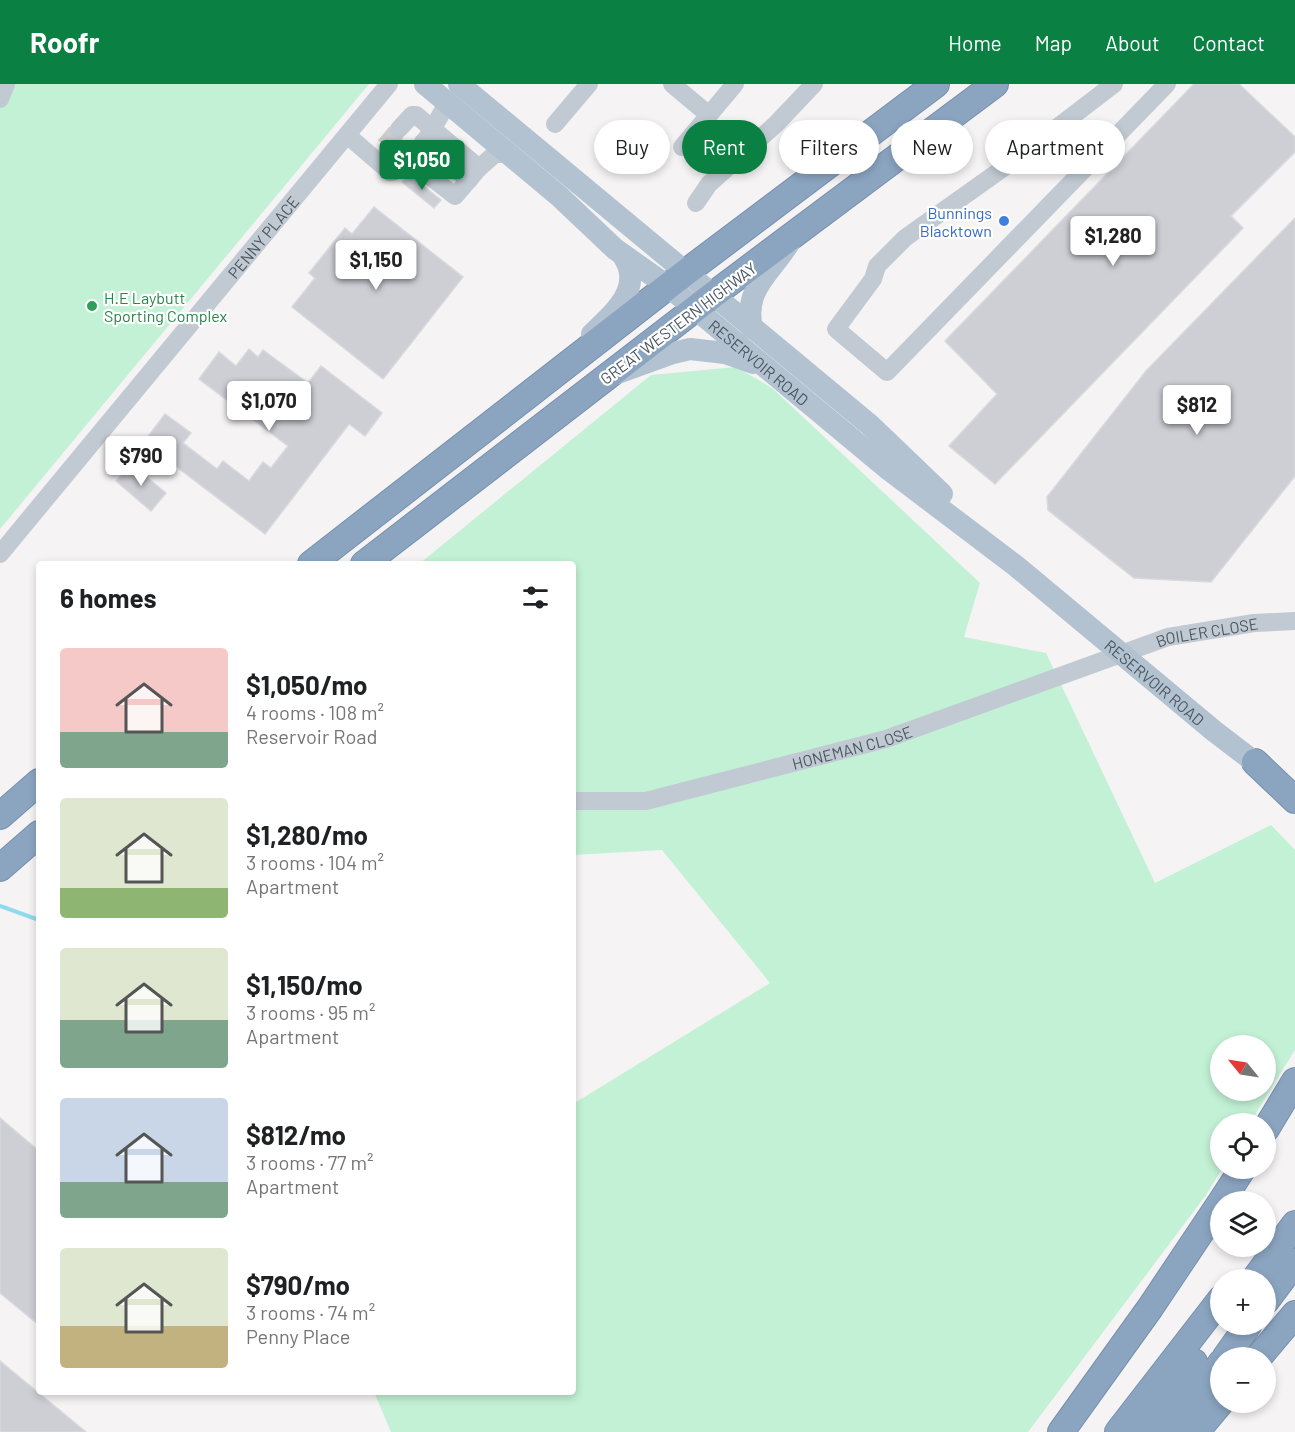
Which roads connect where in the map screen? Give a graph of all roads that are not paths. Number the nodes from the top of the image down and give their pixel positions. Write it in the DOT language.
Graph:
graph roads {
  1 [pos="6,84"];
  2 [pos="389,84"];
  3 [pos="425,84"];
  4 [pos="672,84"];
  5 [pos="735,84"];
  6 [pos="814,84"];
  7 [pos="936,84"];
  8 [pos="995,84"];
  9 [pos="1114,84"];
  10 [pos="1167,84"];
  11 [pos="584,86"];
  12 [pos="453,93"];
  13 [pos="0,99"];
  14 [pos="709,115"];
  15 [pos="705,120"];
  16 [pos="555,124"];
  17 [pos="399,129"];
  18 [pos="347,135"];
  19 [pos="428,135"];
  20 [pos="509,154"];
  21 [pos="409,160"];
  22 [pos="474,174"];
  23 [pos="696,204"];
  24 [pos="795,234"];
  25 [pos="623,255"];
  26 [pos="677,280"];
  27 [pos="704,302"];
  28 [pos="752,328"];
  29 [pos="766,367"];
  30 [pos="608,376"];
  31 [pos="541,387"];
  32 [pos="0,554"];
  33 [pos="315,561"];
  34 [pos="368,561"];
  35 [pos="1016,566"];
  36 [pos="1295,621"];
  37 [pos="1122,655"];
  38 [pos="1255,762"];
  39 [pos="1295,782"];
  40 [pos="36,786"];
  41 [pos="1295,792"];
  42 [pos="1295,800"];
  43 [pos="576,801"];
  44 [pos="0,816"];
  45 [pos="36,837"];
  46 [pos="0,868"];
  47 [pos="1295,1081"];
  48 [pos="1276,1113"];
  49 [pos="1295,1208"];
  50 [pos="1210,1218"];
  51 [pos="1295,1224"];
  52 [pos="1276,1230"];
  53 [pos="1254,1257"];
  54 [pos="1295,1262"];
  55 [pos="1244,1269"];
  56 [pos="1262,1269"];
  57 [pos="1276,1288"];
  58 [pos="1210,1313"];
  59 [pos="1295,1314"];
  60 [pos="1213,1335"];
  61 [pos="1267,1347"];
  62 [pos="1210,1378"];
  63 [pos="1212,1413"];
  64 [pos="1061,1432"];
  65 [pos="1118,1432"];
  66 [pos="1143,1432"];
  67 [pos="1172,1432"];
  68 [pos="1196,1432"];
  1 -- 13 [label="street"];
  2 -- 18 [label="street, PENNY PLACE"];
  3 -- 12 [label="main road, RESERVOIR ROAD"];
  4 -- 14 [label="street"];
  5 -- 14 [label="street"];
  6 -- 23 [label="street"];
  7 -- 26 [label="highway, GREAT WESTERN HIGHWAY"];
  8 -- 24 [label="highway, GREAT WESTERN HIGHWAY"];
  9 -- 10 [label="street"];
  11 -- 16 [label="street"];
  12 -- 19 [label="street"];
  12 -- 20 [label="main road, RESERVOIR ROAD"];
  12 -- 26 [label="main road, RESERVOIR ROAD"];
  14 -- 15 [label="street"];
  17 -- 19 [label="street"];
  18 -- 21 [label="street"];
  18 -- 32 [label="street, PENNY PLACE"];
  19 -- 21 [label="street"];
  19 -- 22 [label="street"];
  20 -- 22 [label="street"];
  20 -- 25 [label="main road, RESERVOIR ROAD"];
  21 -- 22 [label="street"];
  24 -- 27 [label="highway, GREAT WESTERN HIGHWAY"];
  24 -- 28 [label="main road"];
  25 -- 26 [label="main road, RESERVOIR ROAD"];
  25 -- 31 [label="main road"];
  26 -- 27 [label="main road, RESERVOIR ROAD"];
  26 -- 31 [label="highway, GREAT WESTERN HIGHWAY"];
  27 -- 28 [label="main road, RESERVOIR ROAD"];
  27 -- 29 [label="main road, RESERVOIR ROAD"];
  27 -- 30 [label="highway, GREAT WESTERN HIGHWAY"];
  28 -- 35 [label="main road, RESERVOIR ROAD"];
  29 -- 30 [label="main road"];
  29 -- 35 [label="main road, RESERVOIR ROAD"];
  30 -- 34 [label="highway, GREAT WESTERN HIGHWAY"];
  31 -- 33 [label="highway, GREAT WESTERN HIGHWAY"];
  35 -- 37 [label="main road, RESERVOIR ROAD"];
  36 -- 37 [label="street, BOILER CLOSE"];
  37 -- 38 [label="main road, RESERVOIR ROAD"];
  37 -- 43 [label="street, HONEMAN CLOSE"];
  38 -- 39 [label="highway"];
  38 -- 41 [label="main road, RESERVOIR ROAD"];
  38 -- 42 [label="highway"];
  40 -- 44 [label="highway"];
  45 -- 46 [label="highway"];
  47 -- 48 [label="highway"];
  49 -- 52 [label="highway"];
  50 -- 64 [label="highway"];
  51 -- 56 [label="highway"];
  53 -- 55 [label="highway"];
  54 -- 57 [label="highway"];
  58 -- 65 [label="highway"];
  59 -- 61 [label="highway"];
  60 -- 66 [label="highway"];
  62 -- 67 [label="highway"];
  63 -- 68 [label="highway"];
}
